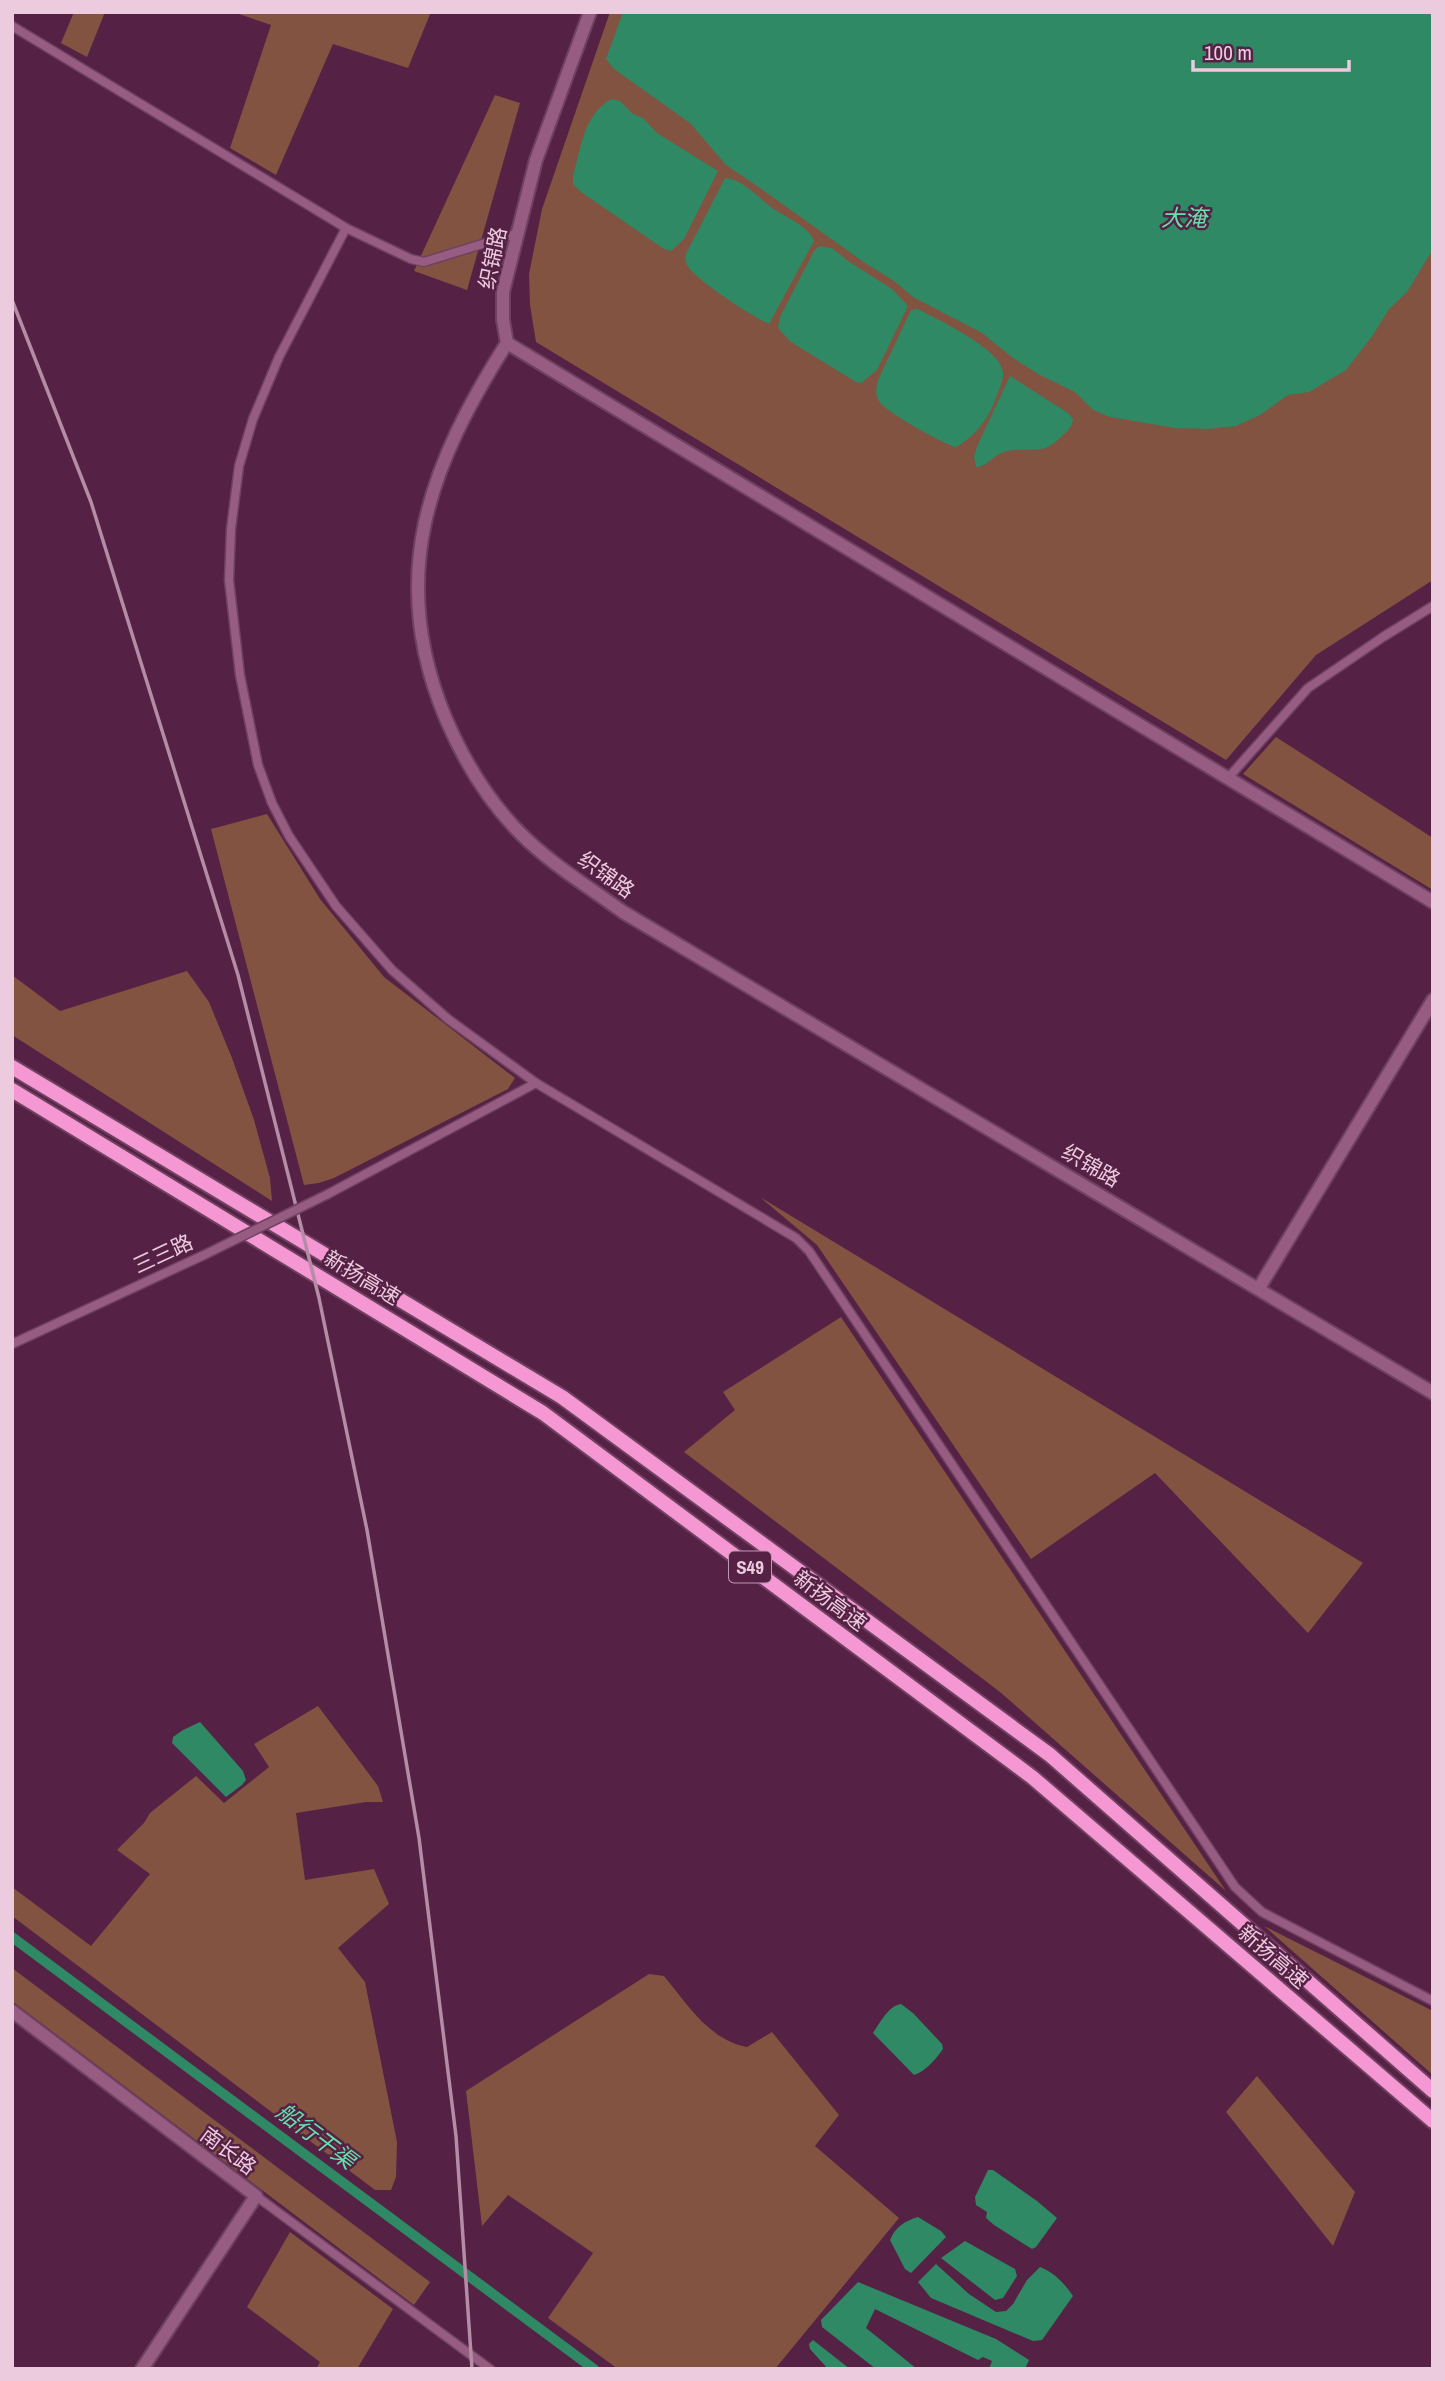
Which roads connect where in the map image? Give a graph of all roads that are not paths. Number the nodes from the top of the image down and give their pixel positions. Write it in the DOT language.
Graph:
graph roads {
  1 [pos="590,12"];
  2 [pos="12,26"];
  3 [pos="346,228"];
  4 [pos="518,233"];
  5 [pos="508,343"];
  6 [pos="1433,606"];
  7 [pos="1228,778"];
  8 [pos="1433,902"];
  9 [pos="1433,1000"];
  10 [pos="12,1067"];
  11 [pos="536,1083"];
  12 [pos="12,1090"];
  13 [pos="1259,1288"];
  14 [pos="12,1344"];
  15 [pos="1433,1393"];
  16 [pos="1433,2001"];
  17 [pos="12,2011"];
  18 [pos="1433,2091"];
  19 [pos="1433,2121"];
  20 [pos="256,2196"];
  21 [pos="142,2369"];
  22 [pos="490,2369"];
  1 -- 4 [label="street, 织锦路"];
  2 -- 3 [label="street"];
  3 -- 4 [label="street"];
  3 -- 11 [label="street"];
  4 -- 5 [label="street, 织锦路"];
  5 -- 7 [label="street"];
  5 -- 13 [label="street, 织锦路"];
  6 -- 7 [label="street"];
  7 -- 8 [label="street"];
  9 -- 13 [label="street"];
  10 -- 18 [label="highway, 新扬高速 / S49"];
  11 -- 14 [label="street, 三三路, bridge"];
  11 -- 16 [label="street"];
  12 -- 19 [label="highway, 新扬高速 / S49"];
  13 -- 15 [label="street, 织锦路"];
  17 -- 20 [label="street, 南长路"];
  20 -- 21 [label="street, 南长路"];
  20 -- 22 [label="street"];
}
